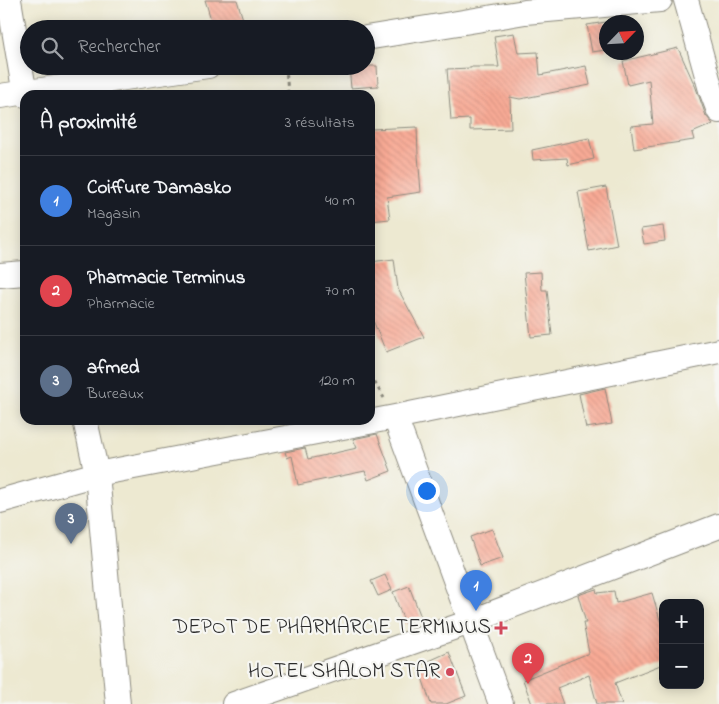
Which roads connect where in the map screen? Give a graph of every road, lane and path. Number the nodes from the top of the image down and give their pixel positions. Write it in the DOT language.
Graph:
graph roads {
  1 [pos="9,0"];
  2 [pos="660,0"];
  3 [pos="686,0"];
  4 [pos="375,37"];
  5 [pos="20,65"];
  6 [pos="22,75"];
  7 [pos="149,75"];
  8 [pos="287,75"];
  9 [pos="24,90"];
  10 [pos="51,90"];
  11 [pos="288,90"];
  12 [pos="20,94"];
  13 [pos="0,96"];
  14 [pos="719,111"];
  15 [pos="20,273"];
  16 [pos="0,274"];
  17 [pos="719,351"];
  18 [pos="395,417"];
  19 [pos="375,421"];
  20 [pos="86,425"];
  21 [pos="353,425"];
  22 [pos="97,474"];
  23 [pos="0,501"];
  24 [pos="719,526"];
  25 [pos="470,622"];
  26 [pos="118,704"];
  27 [pos="234,704"];
  28 [pos="501,704"];
  1 -- 5 [label="street"];
  2 -- 4 [label="street"];
  3 -- 14 [label="street"];
  6 -- 9 [label="street"];
  7 -- 10 [label="street"];
  8 -- 11 [label="path"];
  12 -- 13 [label="street"];
  15 -- 16 [label="street"];
  17 -- 18 [label="street"];
  18 -- 19 [label="street"];
  18 -- 25 [label="street"];
  20 -- 22 [label="street"];
  21 -- 22 [label="street"];
  22 -- 23 [label="street"];
  22 -- 26 [label="street"];
  24 -- 25 [label="street"];
  25 -- 27 [label="street"];
  25 -- 28 [label="street"];
}
